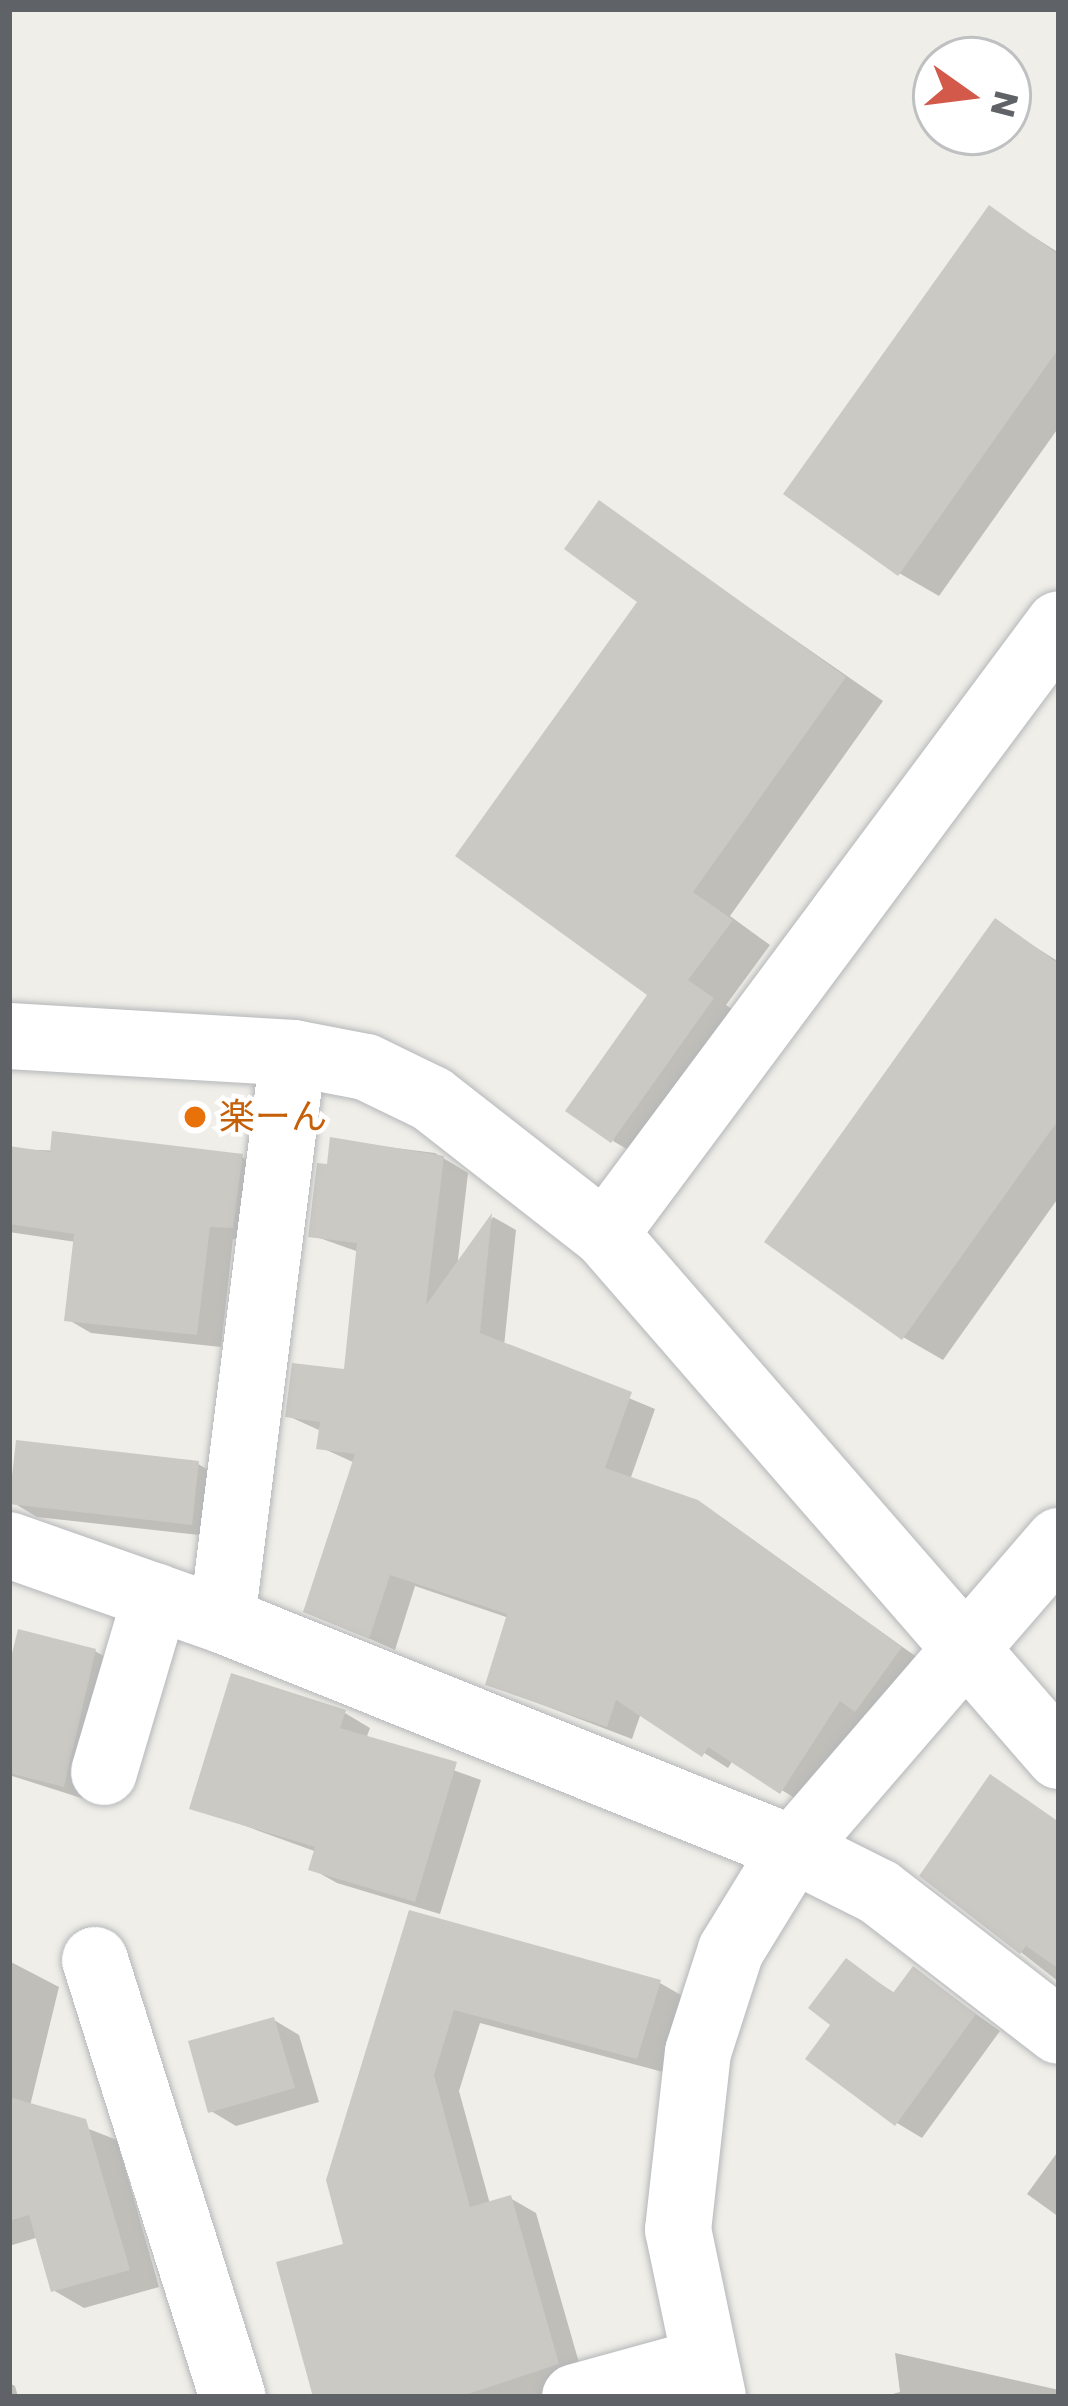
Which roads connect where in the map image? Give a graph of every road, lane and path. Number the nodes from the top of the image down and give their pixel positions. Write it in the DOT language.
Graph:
graph roads {
  1 [pos="1059,624"];
  2 [pos="9,1036"];
  3 [pos="293,1053"];
  4 [pos="605,1234"];
  5 [pos="1059,1540"];
  6 [pos="9,1545"];
  7 [pos="156,1597"];
  8 [pos="222,1620"];
  9 [pos="964,1653"];
  10 [pos="1059,1756"];
  11 [pos="104,1772"];
  12 [pos="793,1849"];
  13 [pos="95,1960"];
  14 [pos="1059,2031"];
  15 [pos="707,2380"];
  16 [pos="233,2397"];
  17 [pos="575,2397"];
  1 -- 4 [label="street"];
  2 -- 3 [label="street"];
  3 -- 4 [label="street"];
  3 -- 8 [label="street"];
  4 -- 9 [label="street"];
  5 -- 9 [label="street"];
  6 -- 7 [label="street"];
  7 -- 8 [label="street"];
  7 -- 11 [label="street"];
  8 -- 12 [label="street"];
  9 -- 10 [label="street"];
  9 -- 12 [label="street"];
  12 -- 14 [label="street"];
  12 -- 15 [label="street"];
  13 -- 16 [label="street"];
  15 -- 17 [label="street"];
}
